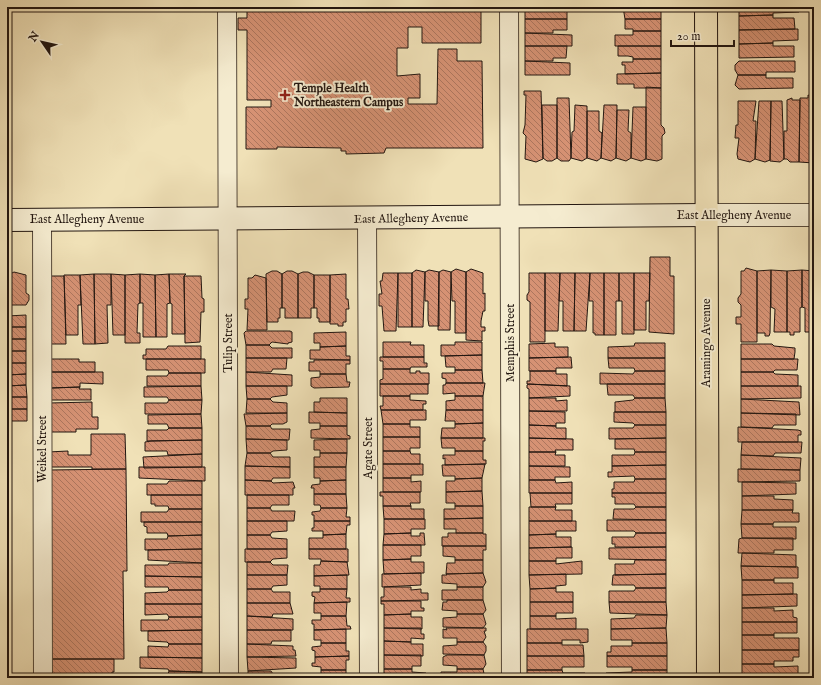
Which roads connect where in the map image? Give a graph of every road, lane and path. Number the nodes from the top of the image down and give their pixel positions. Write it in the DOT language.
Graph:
graph roads {
  1 [pos="227,7"];
  2 [pos="509,7"];
  3 [pos="706,7"];
  4 [pos="706,215"];
  5 [pos="814,215"];
  6 [pos="509,216"];
  7 [pos="227,218"];
  8 [pos="367,218"];
  9 [pos="7,220"];
  10 [pos="42,220"];
  11 [pos="43,678"];
  12 [pos="229,678"];
  13 [pos="369,678"];
  14 [pos="511,678"];
  15 [pos="708,678"];
  1 -- 7 [label="street, Tulip Street"];
  2 -- 6 [label="street, Memphis Street"];
  3 -- 4 [label="main road, Aramingo Avenue"];
  4 -- 5 [label="main road, East Allegheny Avenue"];
  4 -- 6 [label="main road, East Allegheny Avenue"];
  4 -- 15 [label="main road, Aramingo Avenue"];
  6 -- 8 [label="main road, East Allegheny Avenue"];
  6 -- 14 [label="street, Memphis Street"];
  7 -- 8 [label="main road, East Allegheny Avenue"];
  7 -- 10 [label="main road, East Allegheny Avenue"];
  7 -- 12 [label="street, Tulip Street"];
  8 -- 13 [label="street, Agate Street"];
  9 -- 10 [label="main road, East Allegheny Avenue"];
  10 -- 11 [label="street, Weikel Street"];
}
